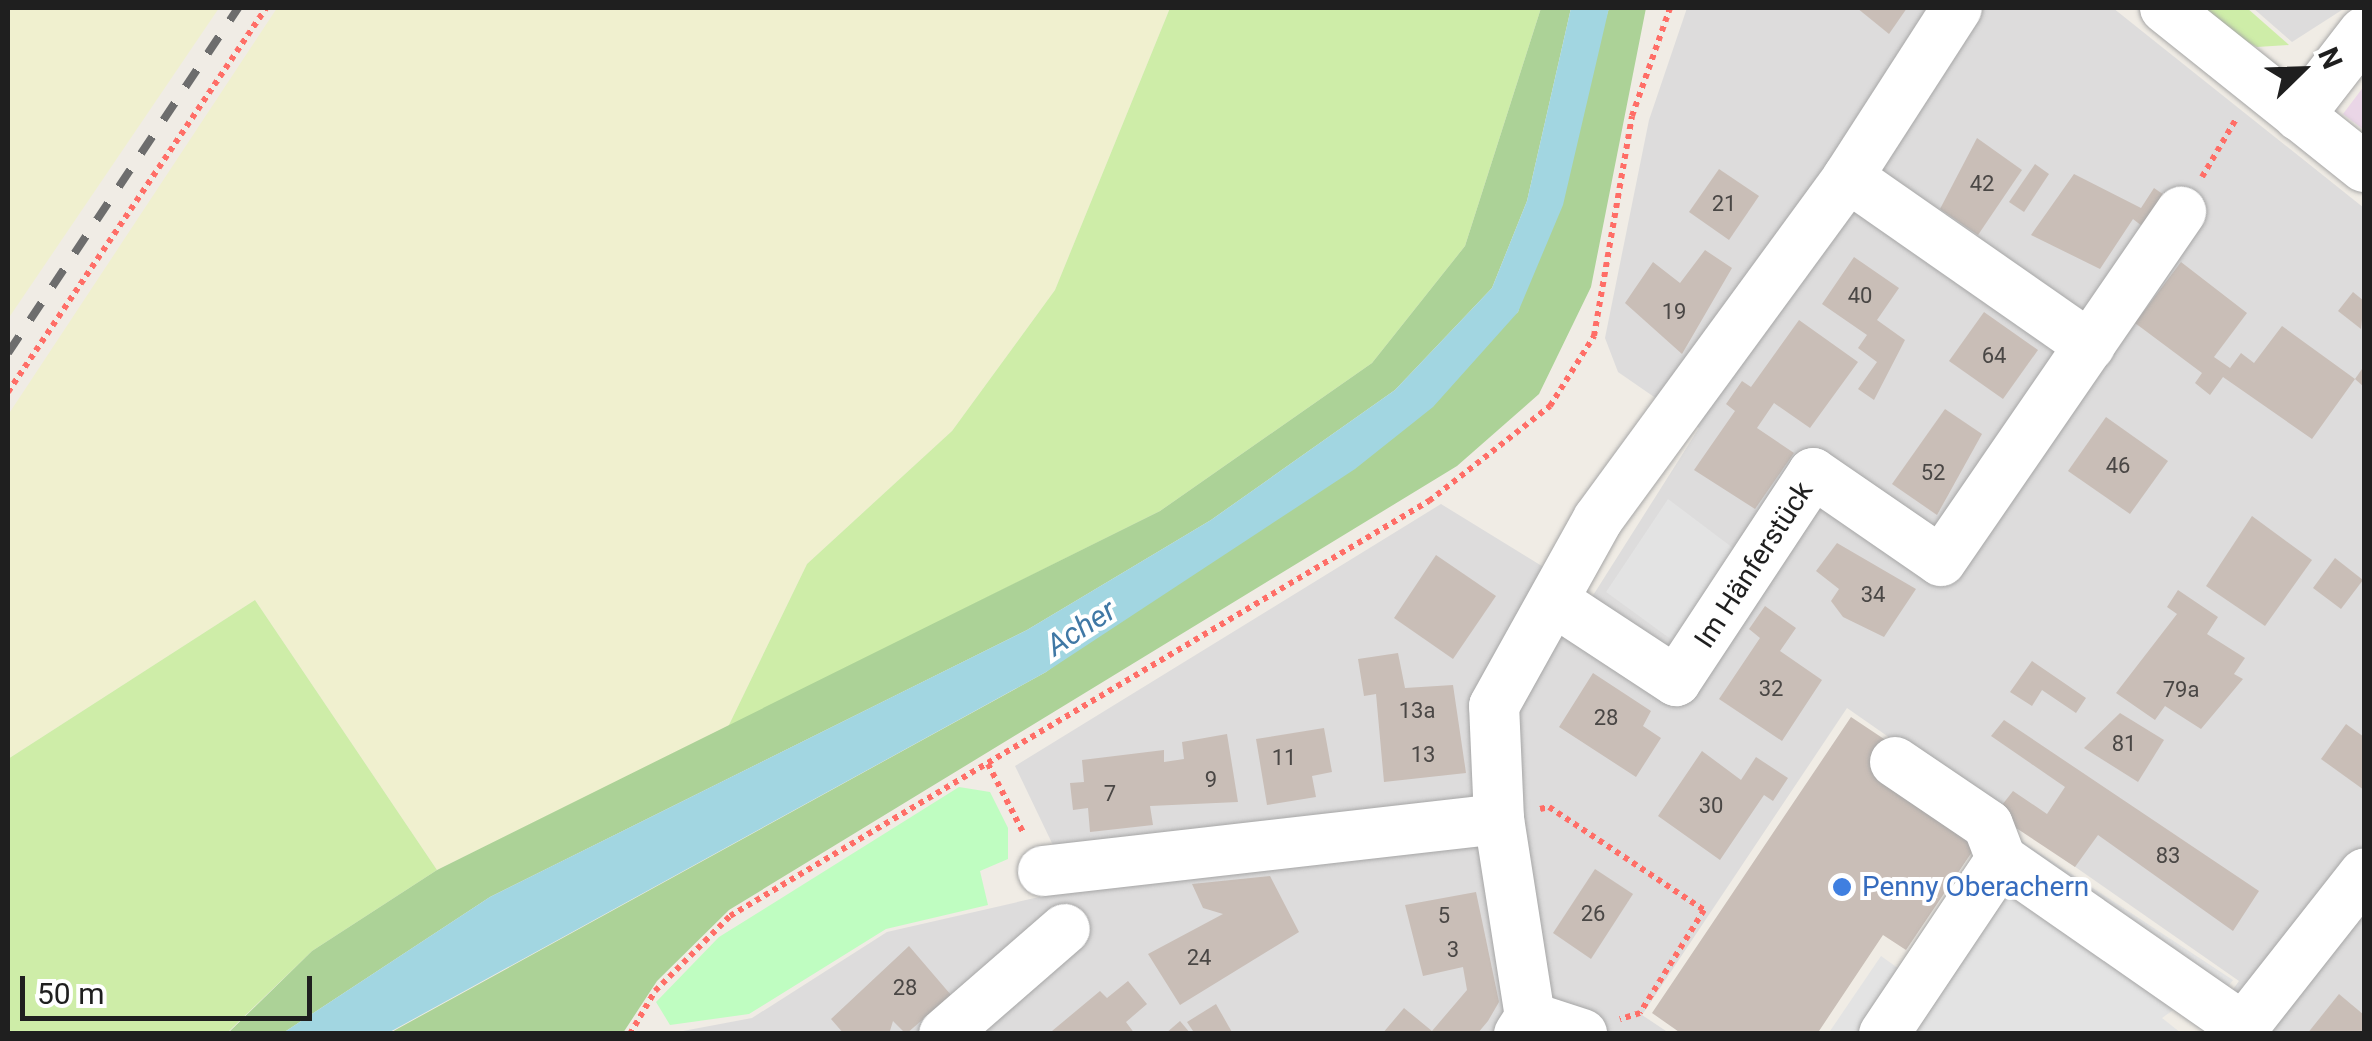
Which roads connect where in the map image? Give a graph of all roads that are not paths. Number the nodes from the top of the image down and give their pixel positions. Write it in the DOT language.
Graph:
graph roads {
  1 [pos="1957,8"];
  2 [pos="2165,8"];
  3 [pos="2364,32"];
  4 [pos="2280,101"];
  5 [pos="2364,167"];
  6 [pos="1848,178"];
  7 [pos="2181,212"];
  8 [pos="2090,346"];
  9 [pos="1554,602"];
  10 [pos="1894,762"];
  11 [pos="1500,818"];
  12 [pos="2001,860"];
  13 [pos="1043,871"];
  14 [pos="2364,874"];
  15 [pos="1065,928"];
  16 [pos="1524,1025"];
  17 [pos="2241,1030"];
  18 [pos="1581,1033"];
  19 [pos="944,1034"];
  20 [pos="1884,1034"];
  1 -- 6 [label="street"];
  2 -- 4 [label="street"];
  3 -- 4 [label="street"];
  4 -- 5 [label="street"];
  6 -- 8 [label="street"];
  6 -- 9 [label="street"];
  7 -- 8 [label="street, Im Hänferstück"];
  8 -- 9 [label="street, Im Hänferstück"];
  9 -- 11 [label="street"];
  10 -- 12 [label="street"];
  11 -- 13 [label="street"];
  11 -- 16 [label="street"];
  12 -- 17 [label="street"];
  12 -- 20 [label="street"];
  14 -- 17 [label="street"];
  15 -- 19 [label="street"];
  16 -- 18 [label="street"];
}
